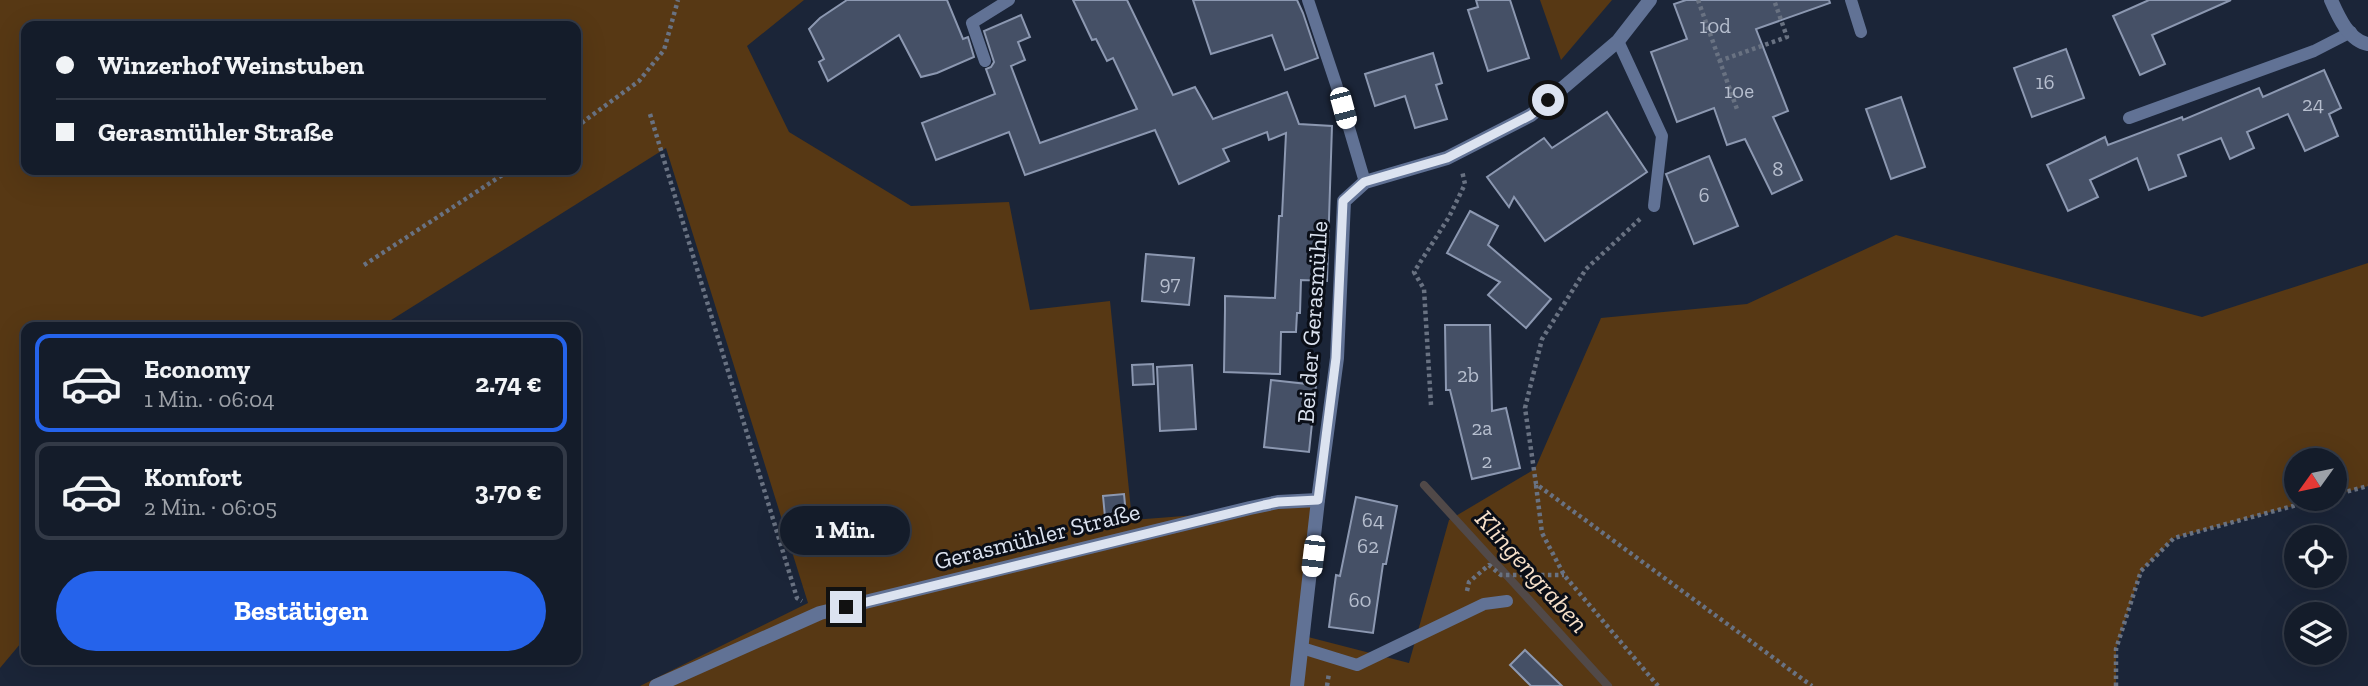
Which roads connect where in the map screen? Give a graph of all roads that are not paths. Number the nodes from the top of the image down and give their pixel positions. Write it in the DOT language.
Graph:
graph roads {
  1 [pos="1009,0"];
  2 [pos="1308,0"];
  3 [pos="1650,0"];
  4 [pos="1851,0"];
  5 [pos="2331,0"];
  6 [pos="1861,32"];
  7 [pos="2351,32"];
  8 [pos="1618,41"];
  9 [pos="2368,44"];
  10 [pos="985,61"];
  11 [pos="2129,118"];
  12 [pos="1364,182"];
  13 [pos="1654,206"];
  14 [pos="1318,500"];
  15 [pos="1507,601"];
  16 [pos="1302,648"];
  17 [pos="656,686"];
  18 [pos="1297,686"];
  1 -- 10 [label="lane"];
  2 -- 12 [label="lane"];
  3 -- 8 [label="street"];
  4 -- 6 [label="lane"];
  5 -- 7 [label="street"];
  7 -- 9 [label="street"];
  7 -- 11 [label="lane"];
  8 -- 12 [label="street"];
  8 -- 13 [label="lane"];
  12 -- 14 [label="street, Bei der Gerasmühle"];
  14 -- 16 [label="street, Bei der Gerasmühle"];
  14 -- 17 [label="street, Gerasmühler Straße"];
  15 -- 16 [label="lane"];
  16 -- 18 [label="street, Bei der Gerasmühle"];
}
